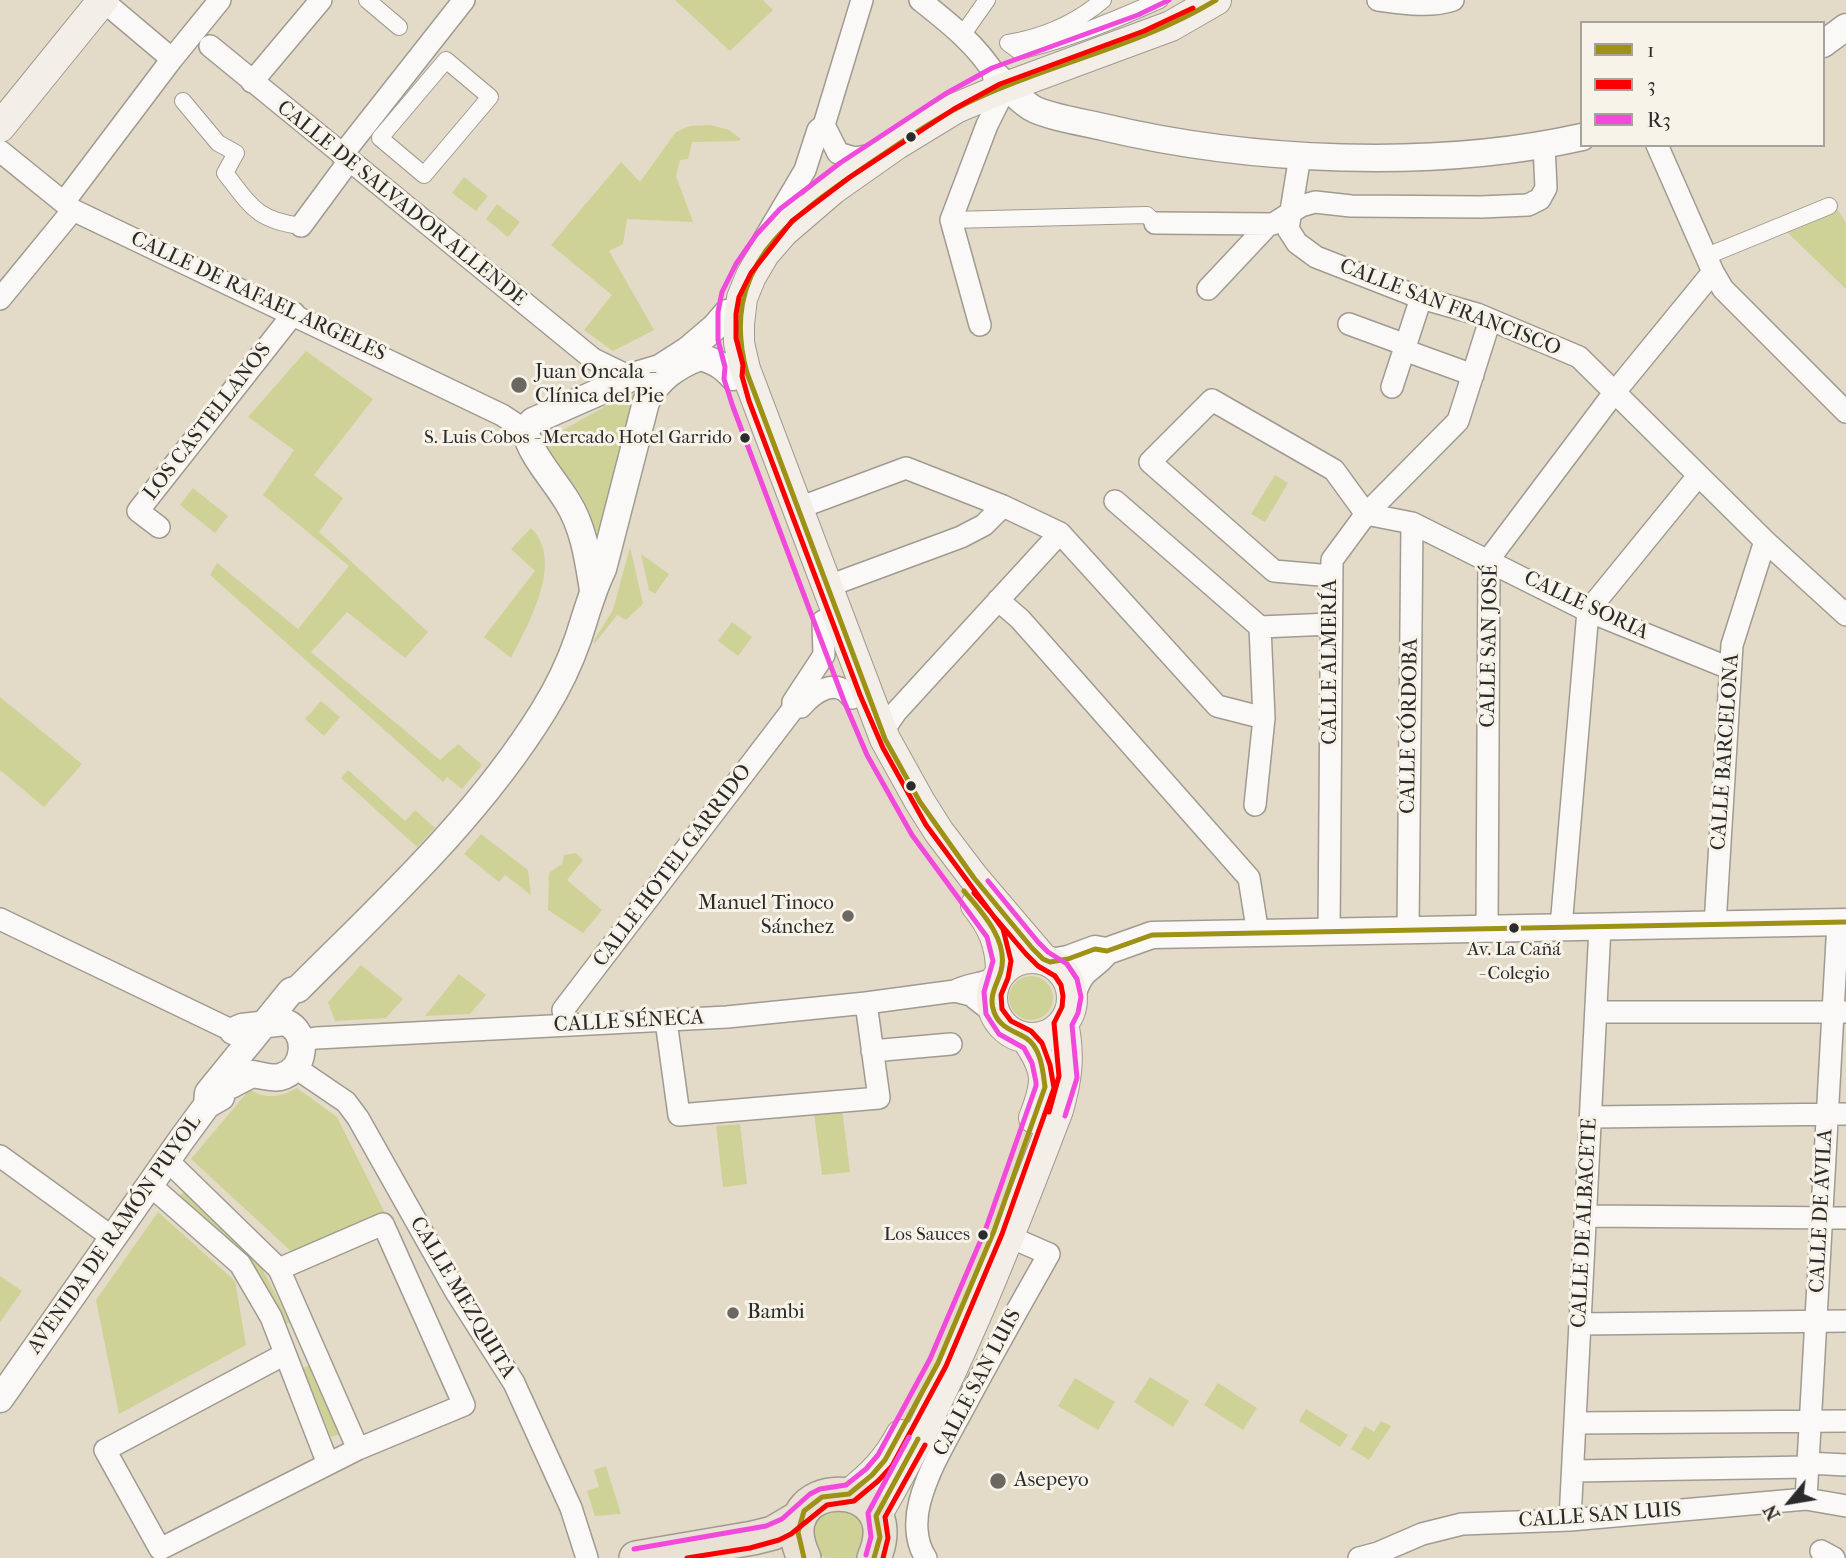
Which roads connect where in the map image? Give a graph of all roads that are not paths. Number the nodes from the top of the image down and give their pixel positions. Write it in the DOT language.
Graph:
graph roads {
  1 [pos="80,0"];
  2 [pos="102,0"];
  3 [pos="220,0"];
  4 [pos="321,0"];
  5 [pos="368,0"];
  6 [pos="464,0"];
  7 [pos="862,0"];
  8 [pos="920,0"];
  9 [pos="987,0"];
  10 [pos="1103,0"];
  11 [pos="1160,0"];
  12 [pos="1189,0"];
  13 [pos="1216,0"];
  14 [pos="1378,0"];
  15 [pos="1448,2"];
  16 [pos="399,26"];
  17 [pos="1846,27"];
  18 [pos="963,34"];
  19 [pos="1825,43"];
  20 [pos="210,46"];
  21 [pos="172,59"];
  22 [pos="1001,81"];
  23 [pos="251,82"];
  24 [pos="0,100"];
  25 [pos="183,101"];
  26 [pos="824,125"];
  27 [pos="0,127"];
  28 [pos="1580,137"];
  29 [pos="1545,145"];
  30 [pos="1658,147"];
  31 [pos="0,151"];
  32 [pos="855,156"];
  33 [pos="1300,156"];
  34 [pos="345,158"];
  35 [pos="806,170"];
  36 [pos="424,175"];
  37 [pos="1829,205"];
  38 [pos="69,206"];
  39 [pos="1289,213"];
  40 [pos="951,220"];
  41 [pos="1155,223"];
  42 [pos="1269,224"];
  43 [pos="301,226"];
  44 [pos="763,241"];
  45 [pos="1710,264"];
  46 [pos="1208,289"];
  47 [pos="0,299"];
  48 [pos="1421,299"];
  49 [pos="294,313"];
  50 [pos="727,313"];
  51 [pos="1490,320"];
  52 [pos="1349,324"];
  53 [pos="980,325"];
  54 [pos="1405,348"];
  55 [pos="593,359"];
  56 [pos="1473,375"];
  57 [pos="733,377"];
  58 [pos="632,378"];
  59 [pos="1392,387"];
  60 [pos="1614,393"];
  61 [pos="598,395"];
  62 [pos="646,402"];
  63 [pos="1846,412"];
  64 [pos="525,430"];
  65 [pos="1699,476"];
  66 [pos="1115,501"];
  67 [pos="1003,506"];
  68 [pos="796,509"];
  69 [pos="1366,514"];
  70 [pos="1412,523"];
  71 [pos="159,527"];
  72 [pos="581,530"];
  73 [pos="614,530"];
  74 [pos="1060,533"];
  75 [pos="1765,541"];
  76 [pos="1489,559"];
  77 [pos="1332,576"];
  78 [pos="826,587"];
  79 [pos="593,590"];
  80 [pos="1838,594"];
  81 [pos="998,600"];
  82 [pos="1588,611"];
  83 [pos="1846,615"];
  84 [pos="823,621"];
  85 [pos="1331,624"];
  86 [pos="1260,627"];
  87 [pos="1729,668"];
  88 [pos="852,698"];
  89 [pos="793,709"];
  90 [pos="1264,718"];
  91 [pos="885,738"];
  92 [pos="1255,805"];
  93 [pos="0,919"];
  94 [pos="1842,922"];
  95 [pos="1715,925"];
  96 [pos="1600,927"];
  97 [pos="1561,928"];
  98 [pos="1487,929"];
  99 [pos="1408,930"];
  100 [pos="1329,932"];
  101 [pos="1258,934"];
  102 [pos="1107,951"];
  103 [pos="1046,960"];
  104 [pos="999,974"];
  105 [pos="955,991"];
  106 [pos="866,1003"];
  107 [pos="1068,1010"];
  108 [pos="1596,1012"];
  109 [pos="1839,1012"];
  110 [pos="995,1014"];
  111 [pos="666,1021"];
  112 [pos="566,1025"];
  113 [pos="284,1029"];
  114 [pos="1026,1038"];
  115 [pos="951,1044"];
  116 [pos="872,1051"];
  117 [pos="248,1054"];
  118 [pos="296,1068"];
  119 [pos="1837,1114"];
  120 [pos="1591,1117"];
  121 [pos="0,1156"];
  122 [pos="167,1160"];
  123 [pos="150,1185"];
  124 [pos="1585,1216"];
  125 [pos="1846,1218"];
  126 [pos="1822,1219"];
  127 [pos="1010,1237"];
  128 [pos="113,1238"];
  129 [pos="279,1269"];
  130 [pos="1846,1321"];
  131 [pos="1816,1322"];
  132 [pos="1580,1324"];
  133 [pos="285,1354"];
  134 [pos="0,1399"];
  135 [pos="1846,1421"];
  136 [pos="1810,1422"];
  137 [pos="1575,1423"];
  138 [pos="358,1449"];
  139 [pos="328,1464"];
  140 [pos="1808,1465"];
  141 [pos="1846,1465"];
  142 [pos="1574,1471"];
  143 [pos="849,1494"];
  144 [pos="1806,1499"];
  145 [pos="1846,1506"];
  146 [pos="877,1516"];
  147 [pos="800,1517"];
  148 [pos="1570,1520"];
  149 [pos="587,1558"];
  150 [pos="636,1558"];
  151 [pos="732,1558"];
  152 [pos="802,1558"];
  153 [pos="874,1558"];
  154 [pos="926,1558"];
  155 [pos="1359,1558"];
  1 -- 24 [label="main road"];
  2 -- 21 [label="street"];
  2 -- 27 [label="main road"];
  3 -- 21 [label="street"];
  4 -- 23 [label="street"];
  5 -- 16 [label="street"];
  6 -- 34 [label="street"];
  7 -- 26 [label="street"];
  8 -- 18 [label="street"];
  9 -- 18 [label="street"];
  10 -- 11 [label="street"];
  12 -- 22 [label="main road"];
  13 -- 22 [label="main road"];
  14 -- 15 [label="street"];
  17 -- 19 [label="street"];
  18 -- 22 [label="street"];
  20 -- 23 [label="street, CALLE DE SALVADOR ALLENDE"];
  21 -- 38 [label="street"];
  22 -- 32 [label="main road"];
  22 -- 33 [label="street"];
  22 -- 40 [label="street"];
  22 -- 68 [label="main road"];
  23 -- 34 [label="street, CALLE DE SALVADOR ALLENDE"];
  25 -- 43 [label="street"];
  26 -- 32 [label="street"];
  26 -- 35 [label="street"];
  28 -- 29 [label="street"];
  29 -- 33 [label="street"];
  29 -- 39 [label="street"];
  30 -- 45 [label="street"];
  31 -- 38 [label="street, CALLE DE RAFAEL ARGELES"];
  32 -- 35 [label="street"];
  32 -- 44 [label="main road"];
  33 -- 39 [label="street, CALLE SAN FRANCISCO"];
  34 -- 43 [label="street"];
  34 -- 55 [label="street, CALLE DE SALVADOR ALLENDE"];
  35 -- 44 [label="street"];
  36 -- 36 [label="street"];
  37 -- 45 [label="street"];
  38 -- 47 [label="street"];
  38 -- 49 [label="street, CALLE DE RAFAEL ARGELES"];
  39 -- 42 [label="street"];
  39 -- 48 [label="street, CALLE SAN FRANCISCO"];
  40 -- 41 [label="street"];
  40 -- 53 [label="street"];
  41 -- 42 [label="street"];
  42 -- 46 [label="street"];
  44 -- 50 [label="main road"];
  45 -- 60 [label="street, CALLE SAN JOSÉ"];
  45 -- 63 [label="street"];
  48 -- 51 [label="street, CALLE SAN FRANCISCO"];
  48 -- 54 [label="street"];
  49 -- 64 [label="street, CALLE DE RAFAEL ARGELES"];
  49 -- 71 [label="street, LOS CASTELLANOS"];
  50 -- 57 [label="main road"];
  50 -- 58 [label="street"];
  51 -- 56 [label="street, CALLE ALMERÍA"];
  51 -- 60 [label="street, CALLE SAN FRANCISCO"];
  52 -- 54 [label="street"];
  54 -- 56 [label="street"];
  54 -- 59 [label="street"];
  55 -- 58 [label="street, CALLE DE SALVADOR ALLENDE"];
  55 -- 61 [label="street"];
  56 -- 69 [label="street, CALLE ALMERÍA"];
  57 -- 62 [label="street, AVENIDA DE RAMÓN PUYOL"];
  57 -- 84 [label="main road"];
  58 -- 61 [label="street"];
  58 -- 62 [label="street"];
  60 -- 65 [label="street, CALLE SAN FRANCISCO"];
  60 -- 76 [label="street, CALLE SAN JOSÉ"];
  61 -- 64 [label="street"];
  62 -- 73 [label="street, AVENIDA DE RAMÓN PUYOL"];
  64 -- 72 [label="street, AVENIDA DE RAMÓN PUYOL"];
  65 -- 75 [label="street, CALLE SAN FRANCISCO"];
  65 -- 82 [label="street"];
  66 -- 86 [label="street"];
  67 -- 68 [label="street"];
  67 -- 74 [label="street"];
  67 -- 78 [label="street"];
  68 -- 78 [label="main road"];
  69 -- 70 [label="street, CALLE SORIA"];
  69 -- 77 [label="street, CALLE ALMERÍA"];
  69 -- 77 [label="street"];
  70 -- 76 [label="street, CALLE SORIA"];
  70 -- 99 [label="street, CALLE CÓRDOBA"];
  72 -- 73 [label="street"];
  72 -- 79 [label="street, AVENIDA DE RAMÓN PUYOL"];
  73 -- 79 [label="street, AVENIDA DE RAMÓN PUYOL"];
  74 -- 81 [label="street"];
  74 -- 90 [label="street"];
  75 -- 80 [label="street, CALLE SAN FRANCISCO"];
  75 -- 87 [label="street, CALLE BARCELONA"];
  76 -- 82 [label="street, CALLE SORIA"];
  76 -- 98 [label="street, CALLE SAN JOSÉ"];
  77 -- 85 [label="street, CALLE ALMERÍA"];
  78 -- 91 [label="main road"];
  79 -- 113 [label="street, AVENIDA DE RAMÓN PUYOL"];
  80 -- 83 [label="street, CALLE SAN FRANCISCO"];
  81 -- 91 [label="street"];
  81 -- 101 [label="street"];
  82 -- 87 [label="street, CALLE SORIA"];
  82 -- 97 [label="street"];
  84 -- 88 [label="main road"];
  84 -- 89 [label="street, CALLE HOTEL GARRIDO"];
  85 -- 86 [label="street"];
  85 -- 100 [label="street, CALLE ALMERÍA"];
  86 -- 90 [label="street"];
  87 -- 95 [label="street, CALLE BARCELONA"];
  88 -- 89 [label="street, CALLE HOTEL GARRIDO"];
  88 -- 104 [label="main road"];
  89 -- 112 [label="street, CALLE HOTEL GARRIDO"];
  90 -- 92 [label="street"];
  91 -- 103 [label="main road"];
  93 -- 117 [label="street"];
  94 -- 95 [label="street"];
  94 -- 109 [label="street, CALLE DE ÁVILA"];
  95 -- 96 [label="street"];
  96 -- 97 [label="street"];
  96 -- 108 [label="street, CALLE DE ALBACETE"];
  97 -- 98 [label="street"];
  98 -- 99 [label="street"];
  99 -- 100 [label="street"];
  100 -- 101 [label="street"];
  101 -- 102 [label="street"];
  102 -- 103 [label="street"];
  102 -- 107 [label="street"];
  103 -- 104 [label="main road"];
  103 -- 107 [label="main road"];
  104 -- 105 [label="street, CALLE SÉNECA"];
  104 -- 110 [label="main road"];
  105 -- 106 [label="street, CALLE SÉNECA"];
  105 -- 110 [label="street"];
  106 -- 111 [label="street, CALLE SÉNECA"];
  106 -- 116 [label="street"];
  107 -- 114 [label="main road"];
  107 -- 127 [label="main road"];
  108 -- 109 [label="street"];
  108 -- 120 [label="street, CALLE DE ALBACETE"];
  109 -- 119 [label="street, CALLE DE ÁVILA"];
  110 -- 114 [label="main road"];
  111 -- 112 [label="street, CALLE SÉNECA"];
  111 -- 116 [label="street"];
  112 -- 113 [label="street, CALLE SÉNECA"];
  113 -- 117 [label="street, AVENIDA DE RAMÓN PUYOL"];
  113 -- 118 [label="street"];
  114 -- 143 [label="main road"];
  115 -- 116 [label="street"];
  117 -- 118 [label="street"];
  117 -- 122 [label="street, AVENIDA DE RAMÓN PUYOL"];
  118 -- 149 [label="street, CALLE MEZQUITA"];
  119 -- 120 [label="street"];
  119 -- 126 [label="street, CALLE DE ÁVILA"];
  120 -- 124 [label="street, CALLE DE ALBACETE"];
  121 -- 128 [label="street"];
  122 -- 123 [label="street, AVENIDA DE RAMÓN PUYOL"];
  122 -- 129 [label="street"];
  123 -- 128 [label="street, AVENIDA DE RAMÓN PUYOL"];
  123 -- 133 [label="street"];
  124 -- 126 [label="street"];
  124 -- 132 [label="street, CALLE DE ALBACETE"];
  125 -- 126 [label="street"];
  126 -- 131 [label="street, CALLE DE ÁVILA"];
  127 -- 146 [label="main road"];
  127 -- 154 [label="street, CALLE SAN LUIS"];
  128 -- 134 [label="street, AVENIDA DE RAMÓN PUYOL"];
  129 -- 138 [label="street"];
  129 -- 138 [label="street"];
  130 -- 131 [label="street"];
  131 -- 132 [label="street"];
  131 -- 136 [label="street, CALLE DE ÁVILA"];
  132 -- 137 [label="street, CALLE DE ALBACETE"];
  133 -- 139 [label="street"];
  133 -- 139 [label="street"];
  135 -- 136 [label="street"];
  136 -- 137 [label="street"];
  136 -- 140 [label="street, CALLE DE ÁVILA"];
  137 -- 142 [label="street, CALLE DE ALBACETE"];
  138 -- 139 [label="street"];
  140 -- 141 [label="street"];
  140 -- 142 [label="street"];
  140 -- 144 [label="street, CALLE DE ÁVILA"];
  142 -- 148 [label="street, CALLE DE ALBACETE"];
  143 -- 146 [label="main road"];
  143 -- 147 [label="main road"];
  144 -- 145 [label="street, CALLE SAN LUIS"];
  144 -- 148 [label="street, CALLE SAN LUIS"];
  146 -- 153 [label="main road"];
  147 -- 150 [label="main road"];
  147 -- 152 [label="main road"];
  148 -- 155 [label="street, CALLE SAN LUIS"];
  151 -- 152 [label="main road"];
}
